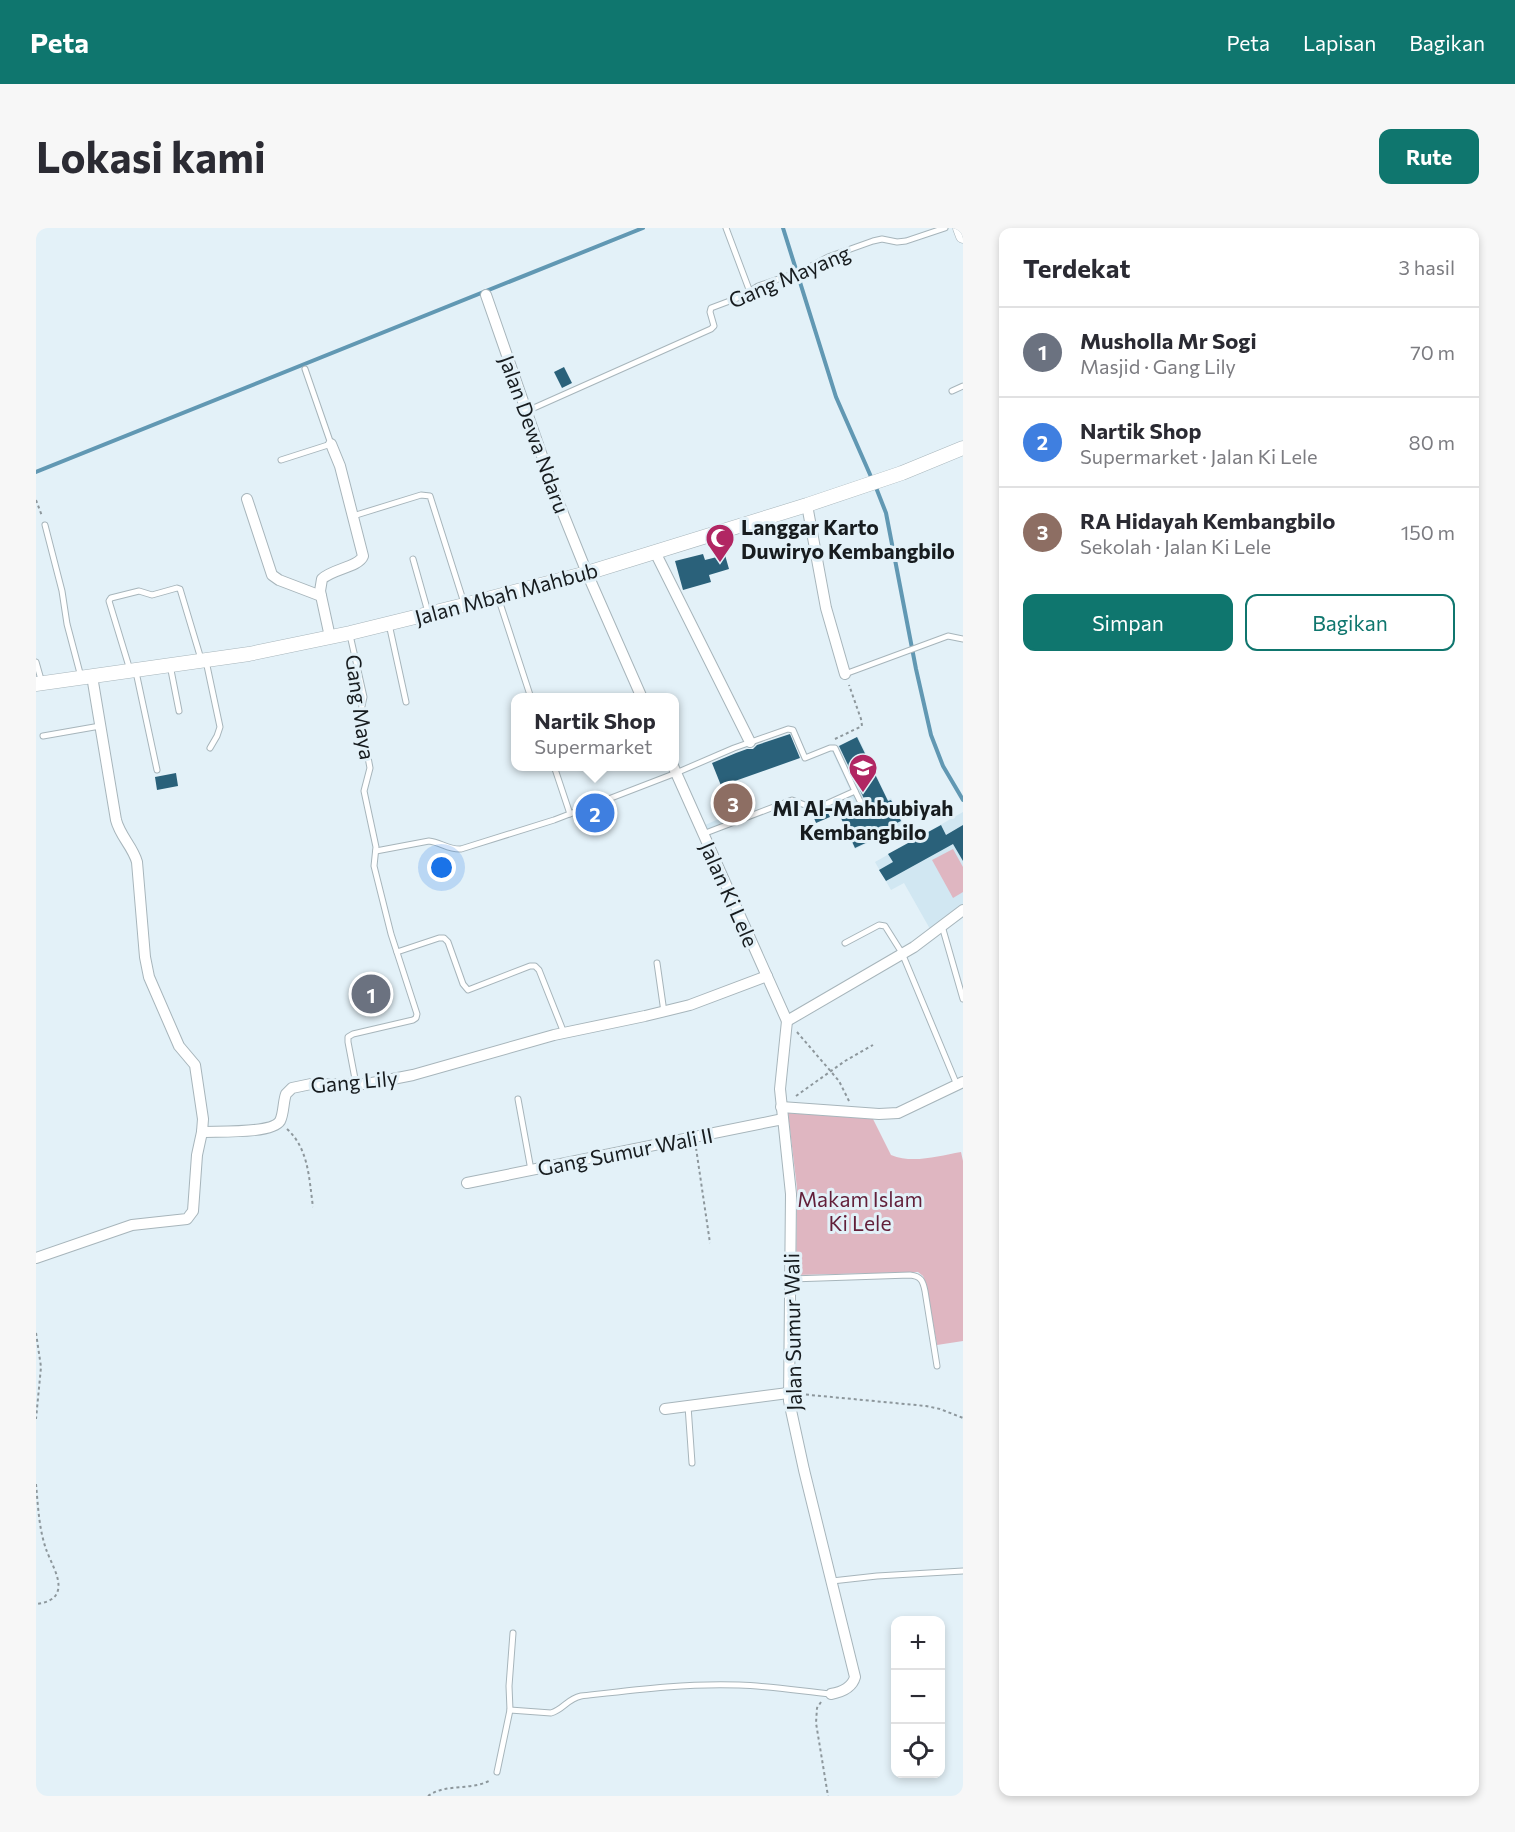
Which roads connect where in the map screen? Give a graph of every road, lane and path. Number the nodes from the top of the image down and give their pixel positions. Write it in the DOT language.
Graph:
graph roads {
  1 [pos="726,228"];
  2 [pos="945,228"];
  3 [pos="960,228"];
  4 [pos="963,236"];
  5 [pos="750,292"];
  6 [pos="486,295"];
  7 [pos="305,369"];
  8 [pos="963,386"];
  9 [pos="951,391"];
  10 [pos="526,411"];
  11 [pos="331,444"];
  12 [pos="963,448"];
  13 [pos="281,460"];
  14 [pos="248,499"];
  15 [pos="36,500"];
  16 [pos="807,505"];
  17 [pos="353,516"];
  18 [pos="45,525"];
  19 [pos="655,552"];
  20 [pos="413,559"];
  21 [pos="587,573"];
  22 [pos="321,596"];
  23 [pos="498,596"];
  24 [pos="464,605"];
  25 [pos="429,614"];
  26 [pos="388,623"];
  27 [pos="350,633"];
  28 [pos="330,637"];
  29 [pos="963,639"];
  30 [pos="203,660"];
  31 [pos="36,662"];
  32 [pos="170,665"];
  33 [pos="133,670"];
  34 [pos="845,674"];
  35 [pos="87,676"];
  36 [pos="39,683"];
  37 [pos="529,693"];
  38 [pos="640,693"];
  39 [pos="406,702"];
  40 [pos="179,711"];
  41 [pos="100,726"];
  42 [pos="43,736"];
  43 [pos="750,742"];
  44 [pos="834,747"];
  45 [pos="210,748"];
  46 [pos="679,768"];
  47 [pos="157,770"];
  48 [pos="556,771"];
  49 [pos="672,771"];
  50 [pos="674,771"];
  51 [pos="855,791"];
  52 [pos="862,805"];
  53 [pos="570,814"];
  54 [pos="703,834"];
  55 [pos="376,851"];
  56 [pos="963,910"];
  57 [pos="942,926"];
  58 [pos="845,943"];
  59 [pos="397,952"];
  60 [pos="903,953"];
  61 [pos="657,963"];
  62 [pos="767,976"];
  63 [pos="963,999"];
  64 [pos="664,1012"];
  65 [pos="787,1021"];
  66 [pos="564,1033"];
  67 [pos="873,1045"];
  68 [pos="831,1071"];
  69 [pos="356,1084"];
  70 [pos="960,1084"];
  71 [pos="518,1099"];
  72 [pos="781,1107"];
  73 [pos="853,1112"];
  74 [pos="783,1119"];
  75 [pos="279,1122"];
  76 [pos="202,1132"];
  77 [pos="695,1137"];
  78 [pos="531,1170"];
  79 [pos="466,1183"];
  80 [pos="313,1207"];
  81 [pos="710,1243"];
  82 [pos="36,1258"];
  83 [pos="790,1279"];
  84 [pos="36,1333"];
  85 [pos="937,1366"];
  86 [pos="788,1393"];
  87 [pos="688,1406"];
  88 [pos="665,1409"];
  89 [pos="963,1418"];
  90 [pos="36,1419"];
  91 [pos="692,1463"];
  92 [pos="36,1484"];
  93 [pos="963,1571"];
  94 [pos="832,1581"];
  95 [pos="36,1604"];
  96 [pos="513,1633"];
  97 [pos="831,1694"];
  98 [pos="510,1710"];
  99 [pos="497,1772"];
  100 [pos="428,1796"];
  101 [pos="828,1796"];
  1 -- 5 [label="lane"];
  2 -- 5 [label="lane, Gang Mayang"];
  3 -- 4 [label="street"];
  5 -- 10 [label="lane, Gang Mayang"];
  6 -- 10 [label="street, Jalan Dewa Ndaru"];
  7 -- 11 [label="lane"];
  8 -- 9 [label="lane"];
  10 -- 21 [label="street, Jalan Dewa Ndaru"];
  11 -- 13 [label="lane"];
  11 -- 17 [label="street"];
  12 -- 16 [label="street, Jalan Mbah Mahbub"];
  14 -- 22 [label="street"];
  15 -- 18 [label="path"];
  16 -- 19 [label="street, Jalan Mbah Mahbub"];
  16 -- 34 [label="street"];
  17 -- 22 [label="street"];
  17 -- 24 [label="lane"];
  18 -- 35 [label="lane"];
  19 -- 21 [label="street, Jalan Mbah Mahbub"];
  19 -- 43 [label="street"];
  20 -- 25 [label="lane"];
  21 -- 23 [label="street, Jalan Mbah Mahbub"];
  21 -- 38 [label="street"];
  22 -- 28 [label="street"];
  23 -- 24 [label="street, Jalan Mbah Mahbub"];
  23 -- 37 [label="lane"];
  24 -- 25 [label="street, Jalan Mbah Mahbub"];
  25 -- 26 [label="street, Jalan Mbah Mahbub"];
  26 -- 27 [label="street, Jalan Mbah Mahbub"];
  26 -- 39 [label="lane"];
  27 -- 28 [label="street, Jalan Mbah Mahbub"];
  27 -- 55 [label="lane, Gang Maya"];
  28 -- 30 [label="street, Jalan Mbah Mahbub"];
  29 -- 34 [label="lane"];
  30 -- 32 [label="street, Jalan Mbah Mahbub"];
  30 -- 33 [label="lane"];
  30 -- 45 [label="lane"];
  31 -- 36 [label="lane"];
  32 -- 33 [label="street, Jalan Mbah Mahbub"];
  32 -- 40 [label="lane"];
  33 -- 35 [label="street, Jalan Mbah Mahbub"];
  33 -- 47 [label="lane"];
  34 -- 44 [label="path"];
  35 -- 36 [label="street, Jalan Mbah Mahbub"];
  35 -- 41 [label="street"];
  41 -- 42 [label="lane"];
  41 -- 76 [label="street"];
  43 -- 44 [label="lane"];
  43 -- 46 [label="lane"];
  44 -- 51 [label="lane"];
  48 -- 53 [label="lane"];
  49 -- 53 [label="lane"];
  50 -- 54 [label="street, Jalan Ki Lele"];
  51 -- 52 [label="lane"];
  51 -- 54 [label="lane"];
  53 -- 55 [label="lane"];
  54 -- 62 [label="street, Jalan Ki Lele"];
  55 -- 59 [label="lane, Gang Maya"];
  56 -- 57 [label="street"];
  57 -- 60 [label="street"];
  57 -- 63 [label="lane"];
  58 -- 60 [label="lane"];
  59 -- 66 [label="lane"];
  59 -- 69 [label="lane, Gang Maya"];
  60 -- 65 [label="street"];
  60 -- 70 [label="lane"];
  61 -- 64 [label="lane"];
  62 -- 64 [label="street, Gang Lily"];
  62 -- 65 [label="street, Jalan Ki Lele"];
  64 -- 66 [label="street, Gang Lily"];
  65 -- 68 [label="path"];
  65 -- 72 [label="street, Jalan Sumur Wali"];
  66 -- 69 [label="street, Gang Lily"];
  67 -- 68 [label="path"];
  68 -- 72 [label="path"];
  68 -- 73 [label="path"];
  69 -- 75 [label="street, Gang Lily"];
  70 -- 73 [label="street"];
  71 -- 78 [label="lane"];
  72 -- 73 [label="street"];
  72 -- 74 [label="street, Jalan Sumur Wali"];
  74 -- 77 [label="street, Gang Sumur Wali II"];
  74 -- 83 [label="street, Jalan Sumur Wali"];
  75 -- 76 [label="street"];
  75 -- 80 [label="path"];
  76 -- 82 [label="street"];
  77 -- 78 [label="street, Gang Sumur Wali II"];
  77 -- 81 [label="path"];
  78 -- 79 [label="street, Gang Sumur Wali II"];
  83 -- 85 [label="lane"];
  83 -- 86 [label="street, Jalan Sumur Wali"];
  84 -- 90 [label="path"];
  86 -- 87 [label="street"];
  86 -- 89 [label="path"];
  86 -- 94 [label="street, Jalan Sumur Wali"];
  87 -- 88 [label="street"];
  87 -- 91 [label="lane"];
  92 -- 95 [label="path"];
  93 -- 94 [label="lane"];
  94 -- 97 [label="street, Jalan Sumur Wali"];
  96 -- 98 [label="lane"];
  97 -- 98 [label="lane"];
  97 -- 101 [label="path"];
  98 -- 99 [label="lane"];
  99 -- 100 [label="path"];
}
